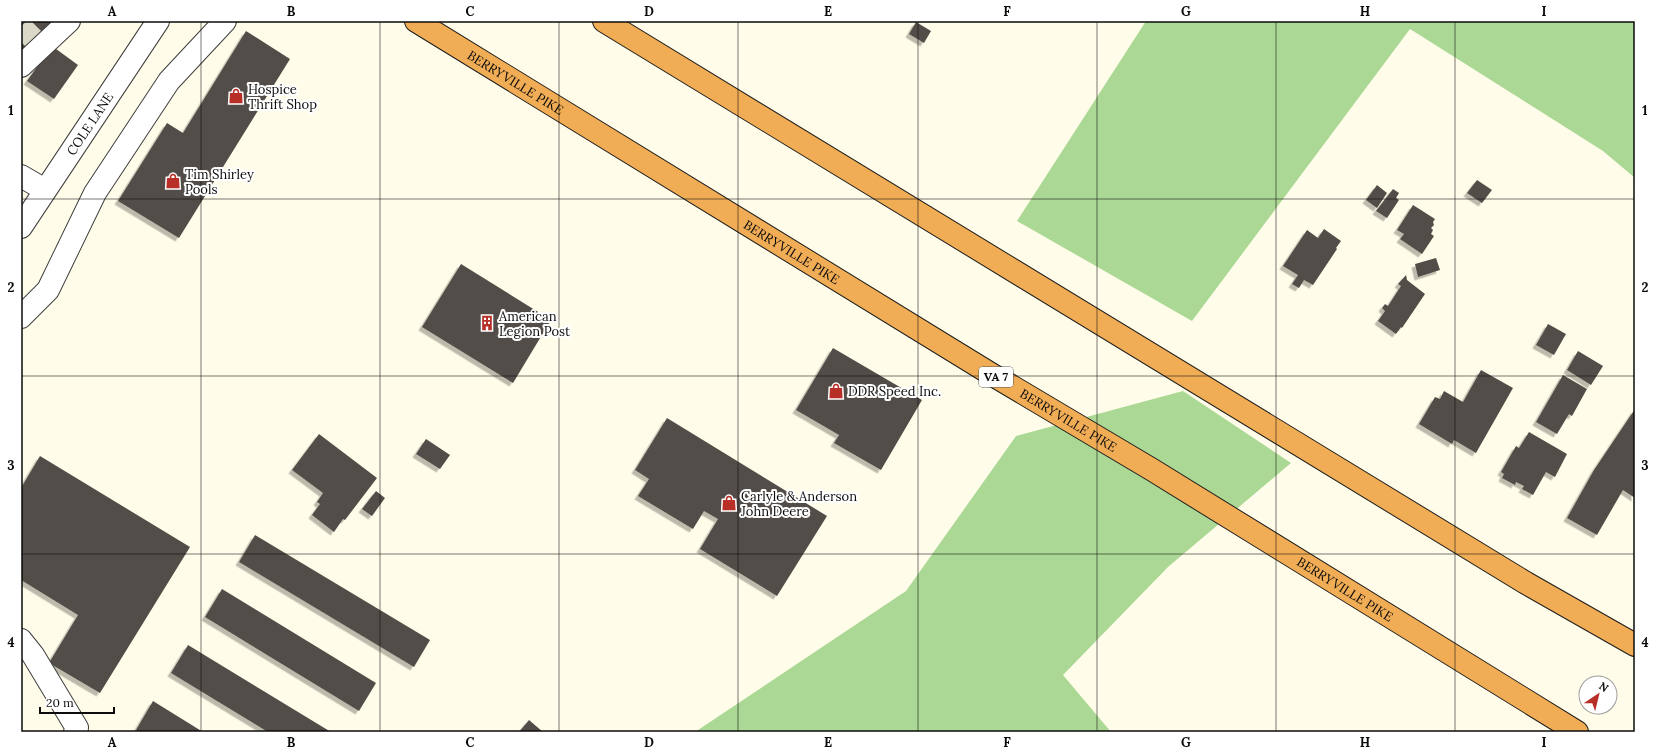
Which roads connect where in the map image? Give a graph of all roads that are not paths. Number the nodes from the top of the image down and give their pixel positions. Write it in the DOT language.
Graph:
graph roads {
  1 [pos="69,21"];
  2 [pos="158,21"];
  3 [pos="225,21"];
  4 [pos="416,21"];
  5 [pos="604,21"];
  6 [pos="21,66"];
  7 [pos="21,176"];
  8 [pos="45,190"];
  9 [pos="21,227"];
  10 [pos="21,317"];
  11 [pos="21,640"];
  12 [pos="1635,646"];
  13 [pos="75,732"];
  14 [pos="1576,732"];
  1 -- 6 [label="street"];
  2 -- 8 [label="street, COLE LANE"];
  3 -- 10 [label="street"];
  4 -- 14 [label="highway, BERRYVILLE PIKE / VA 7"];
  5 -- 12 [label="highway"];
  7 -- 8 [label="street"];
  8 -- 9 [label="street, COLE LANE"];
  11 -- 13 [label="street"];
}
